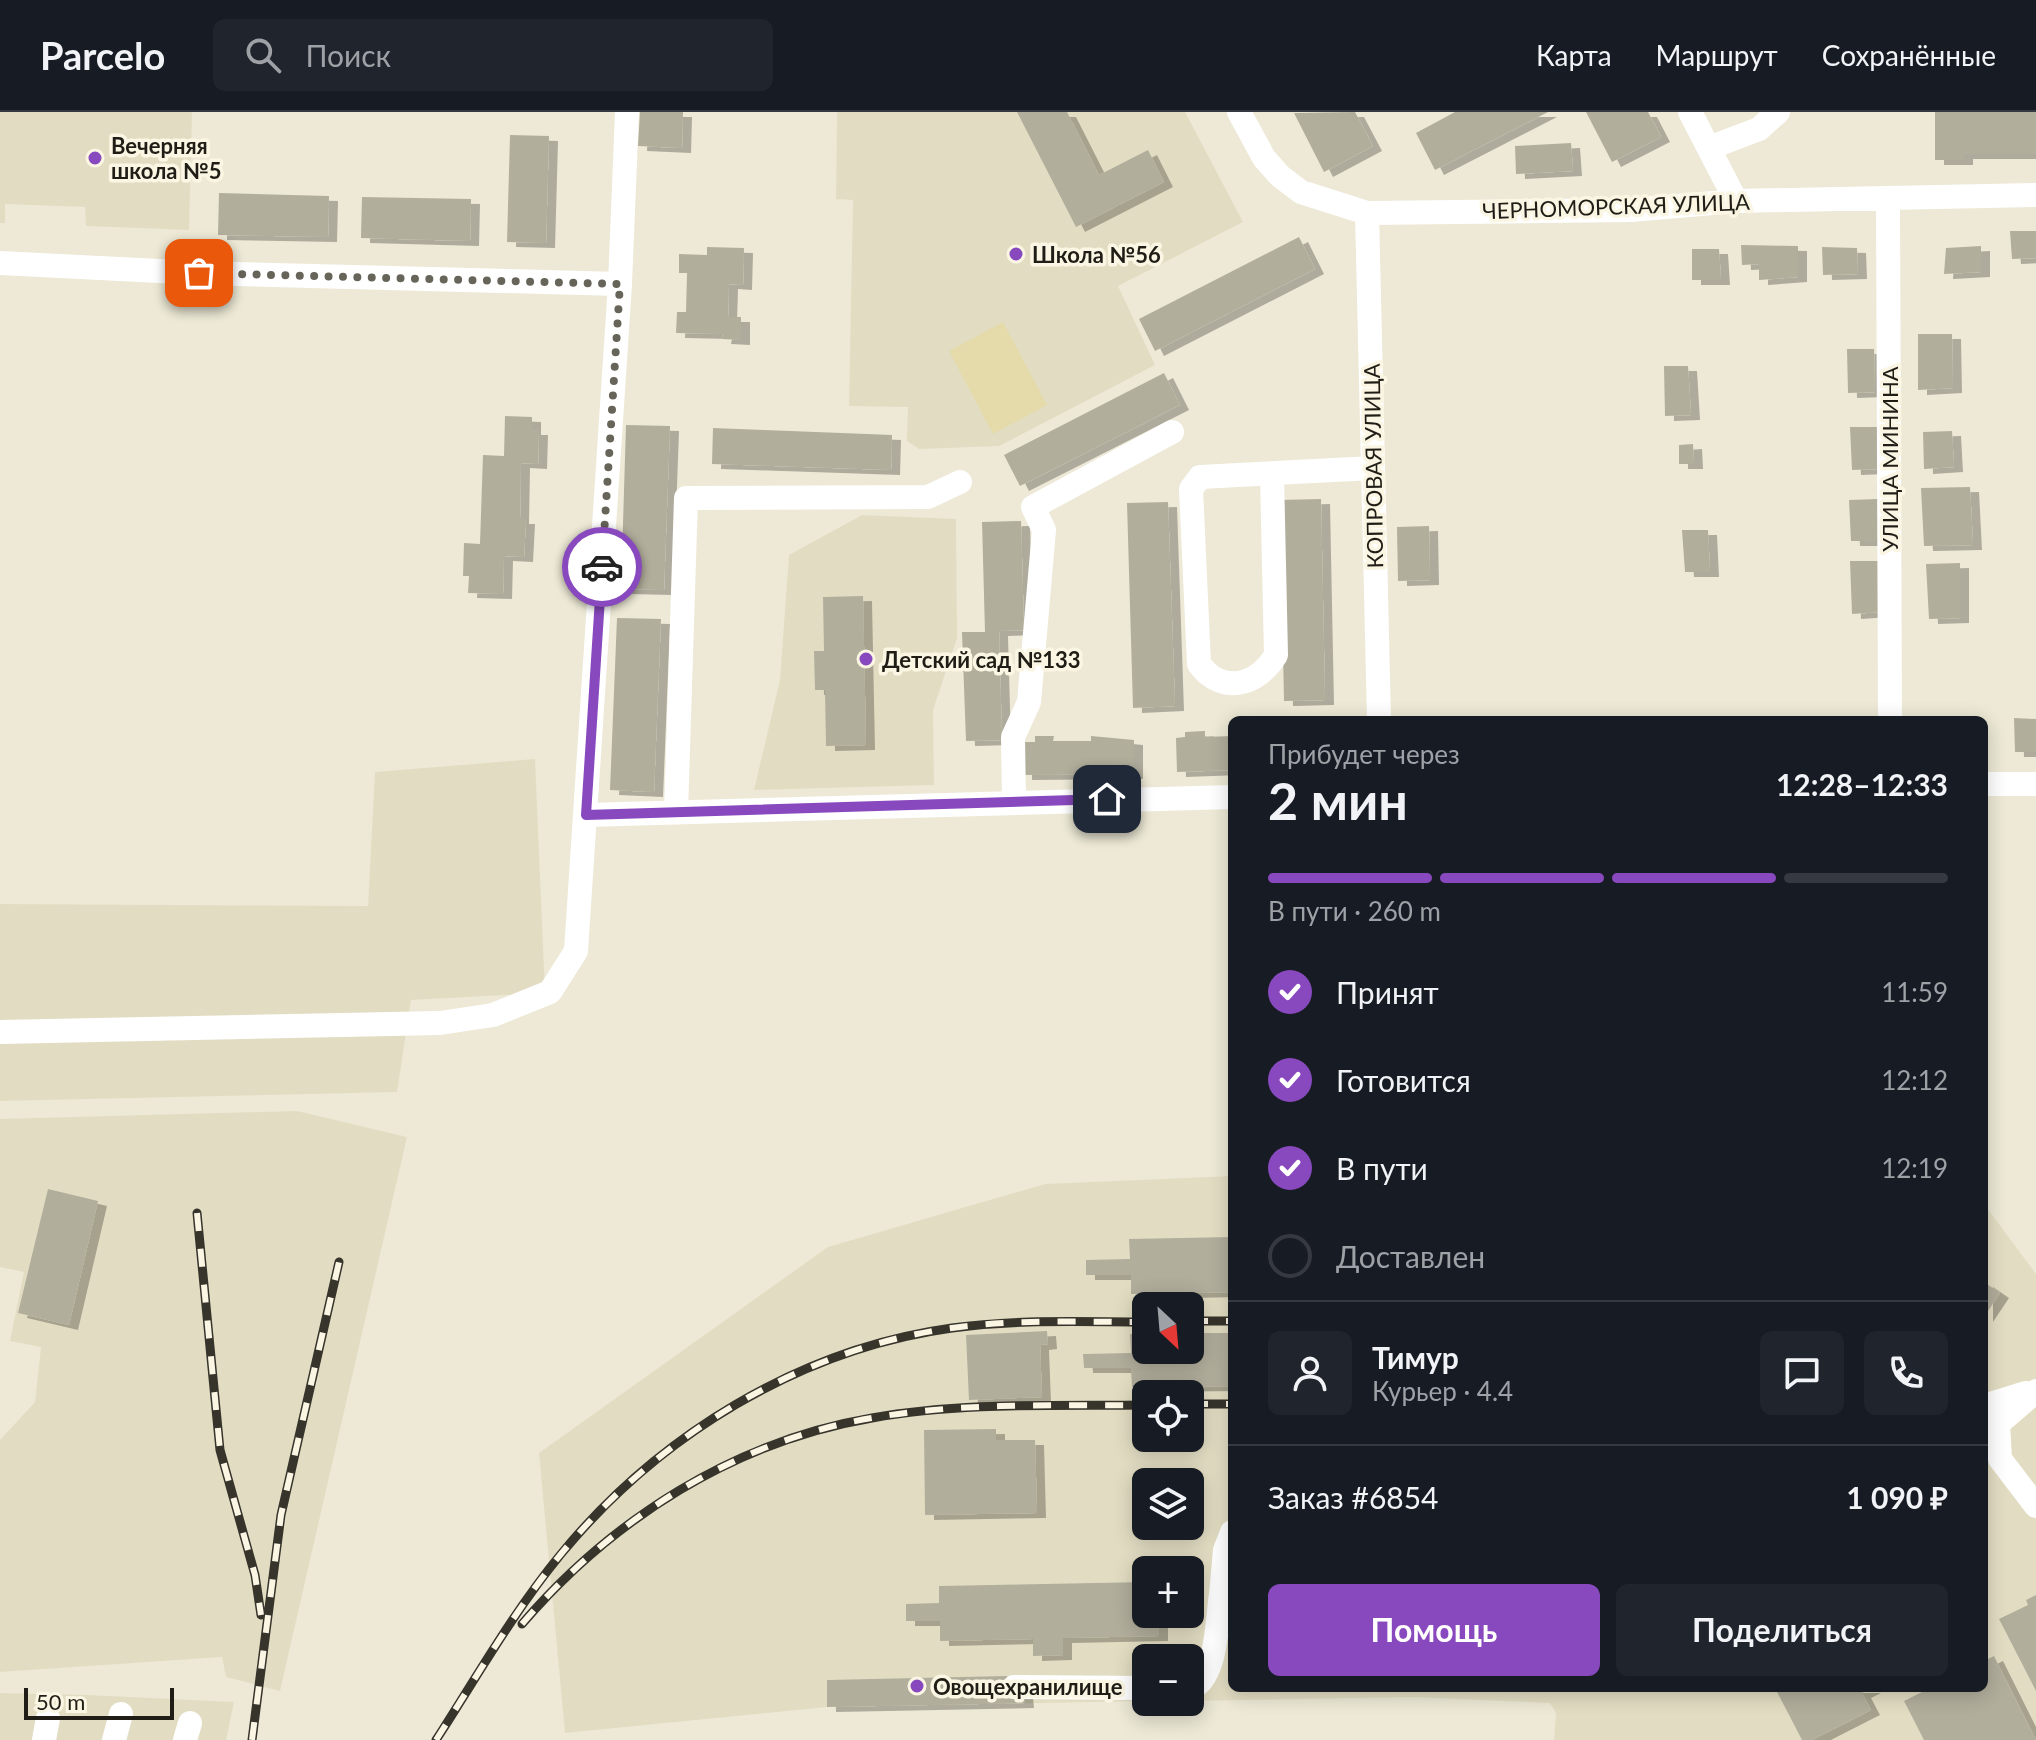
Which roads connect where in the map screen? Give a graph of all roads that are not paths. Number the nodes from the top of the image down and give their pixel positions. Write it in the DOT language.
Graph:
graph roads {
  1 [pos="627,112"];
  2 [pos="1239,112"];
  3 [pos="1690,112"];
  4 [pos="1778,112"];
  5 [pos="1709,148"];
  6 [pos="2036,195"];
  7 [pos="1888,198"];
  8 [pos="1736,201"];
  9 [pos="1367,213"];
  10 [pos="0,263"];
  11 [pos="620,284"];
  12 [pos="1172,432"];
  13 [pos="1373,468"];
  14 [pos="1272,475"];
  15 [pos="960,482"];
  16 [pos="1379,716"];
  17 [pos="1890,716"];
  18 [pos="1988,784"];
  19 [pos="2036,784"];
  20 [pos="1228,797"];
  21 [pos="1014,801"];
  22 [pos="676,812"];
  23 [pos="586,815"];
  24 [pos="0,1032"];
  25 [pos="2036,1390"];
  26 [pos="1988,1405"];
  27 [pos="2036,1506"];
  28 [pos="1228,1542"];
  29 [pos="1226,1598"];
  30 [pos="1204,1680"];
  31 [pos="1014,1687"];
  32 [pos="1132,1688"];
  33 [pos="121,1714"];
  34 [pos="114,1740"];
  1 -- 11 [label="street"];
  2 -- 9 [label="street, ЧЕРНОМОРСКАЯ УЛИЦА"];
  3 -- 5 [label="street"];
  4 -- 5 [label="street"];
  5 -- 8 [label="street"];
  6 -- 7 [label="street, ЧЕРНОМОРСКАЯ УЛИЦА"];
  7 -- 8 [label="street, ЧЕРНОМОРСКАЯ УЛИЦА"];
  7 -- 17 [label="street, УЛИЦА МИНИНА"];
  8 -- 9 [label="street, ЧЕРНОМОРСКАЯ УЛИЦА"];
  9 -- 13 [label="street, КОПРОВАЯ УЛИЦА"];
  10 -- 11 [label="street"];
  11 -- 23 [label="street"];
  12 -- 21 [label="street"];
  13 -- 14 [label="street"];
  13 -- 16 [label="street, КОПРОВАЯ УЛИЦА"];
  14 -- 14 [label="street"];
  15 -- 22 [label="street"];
  18 -- 19 [label="street"];
  20 -- 21 [label="street"];
  21 -- 22 [label="street"];
  22 -- 23 [label="street"];
  23 -- 24 [label="street"];
  25 -- 26 [label="street"];
  25 -- 27 [label="street"];
  28 -- 29 [label="street"];
  29 -- 30 [label="street"];
  31 -- 32 [label="street"];
  33 -- 34 [label="street"];
}
